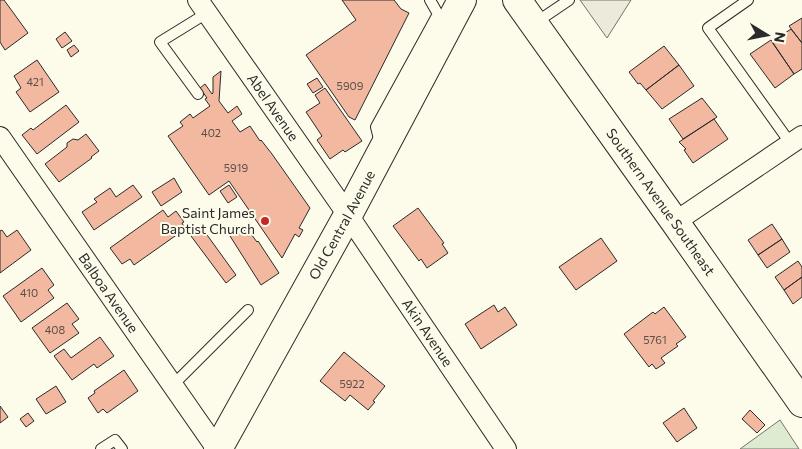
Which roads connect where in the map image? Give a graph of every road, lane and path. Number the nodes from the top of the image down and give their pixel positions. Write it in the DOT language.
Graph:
graph roads {
  1 [pos="430,0"];
  2 [pos="462,0"];
  3 [pos="517,0"];
  4 [pos="569,0"];
  5 [pos="748,0"];
  6 [pos="203,7"];
  7 [pos="534,24"];
  8 [pos="198,94"];
  9 [pos="0,137"];
  10 [pos="796,140"];
  11 [pos="382,150"];
  12 [pos="348,215"];
  13 [pos="675,222"];
  14 [pos="248,310"];
  15 [pos="173,385"];
  16 [pos="802,403"];
  17 [pos="102,449"];
  18 [pos="122,449"];
  19 [pos="218,449"];
  20 [pos="506,449"];
  1 -- 11 [label="lane"];
  2 -- 11 [label="main road, Old Central Avenue"];
  3 -- 7 [label="main road, Southern Avenue Southeast"];
  4 -- 7 [label="lane"];
  5 -- 10 [label="lane"];
  6 -- 8 [label="lane"];
  6 -- 12 [label="street, Abel Avenue"];
  7 -- 13 [label="main road, Southern Avenue Southeast"];
  9 -- 15 [label="street, Balboa Avenue"];
  10 -- 13 [label="street"];
  11 -- 12 [label="main road, Old Central Avenue"];
  12 -- 19 [label="main road, Old Central Avenue"];
  12 -- 20 [label="street, Akin Avenue"];
  13 -- 16 [label="main road, Southern Avenue Southeast"];
  14 -- 15 [label="lane"];
  15 -- 19 [label="street, Balboa Avenue"];
  17 -- 18 [label="lane"];
}
